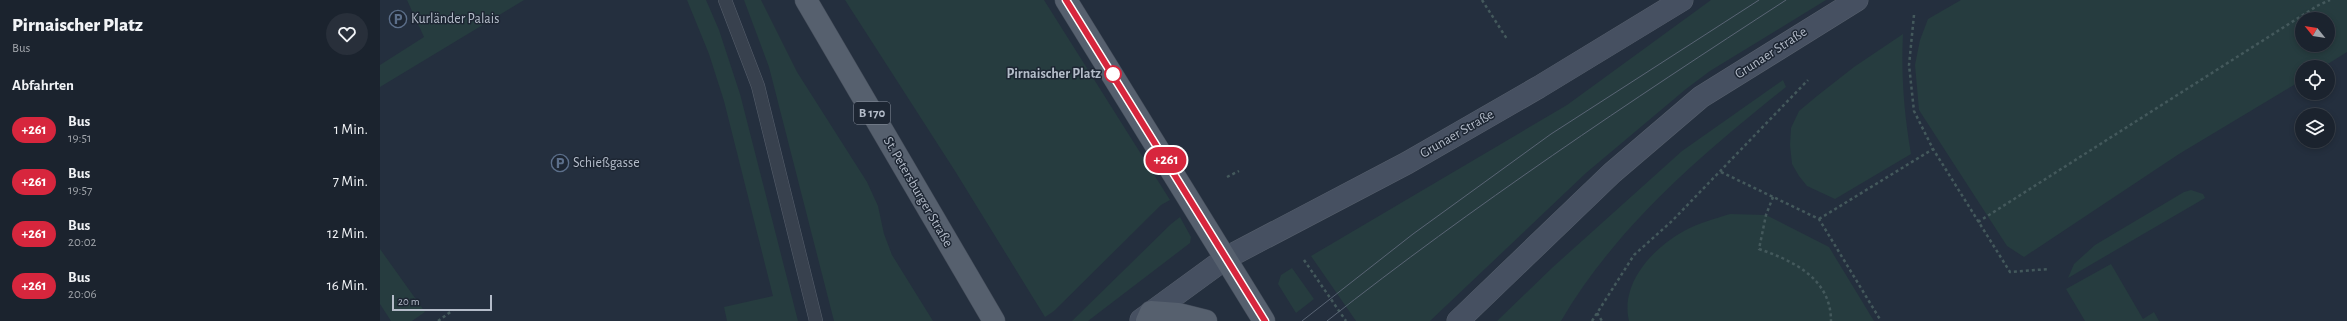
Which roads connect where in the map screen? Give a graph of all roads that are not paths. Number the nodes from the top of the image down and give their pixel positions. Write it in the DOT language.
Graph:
graph roads {
  1 [pos="725,0"];
  2 [pos="806,0"];
  3 [pos="1066,0"];
  4 [pos="1682,0"];
  5 [pos="1857,0"];
  6 [pos="1226,258"];
  7 [pos="1146,318"];
  8 [pos="816,321"];
  9 [pos="994,321"];
  10 [pos="1206,321"];
  11 [pos="1264,321"];
  12 [pos="1458,321"];
  1 -- 8 [label="lane"];
  2 -- 9 [label="main road, St. Petersburger Straße / B 170"];
  3 -- 6 [label="main road"];
  4 -- 6 [label="main road, Grunaer Straße"];
  5 -- 12 [label="main road, Grunaer Straße"];
  6 -- 7 [label="main road"];
  6 -- 11 [label="main road"];
  7 -- 10 [label="main road"];
}
